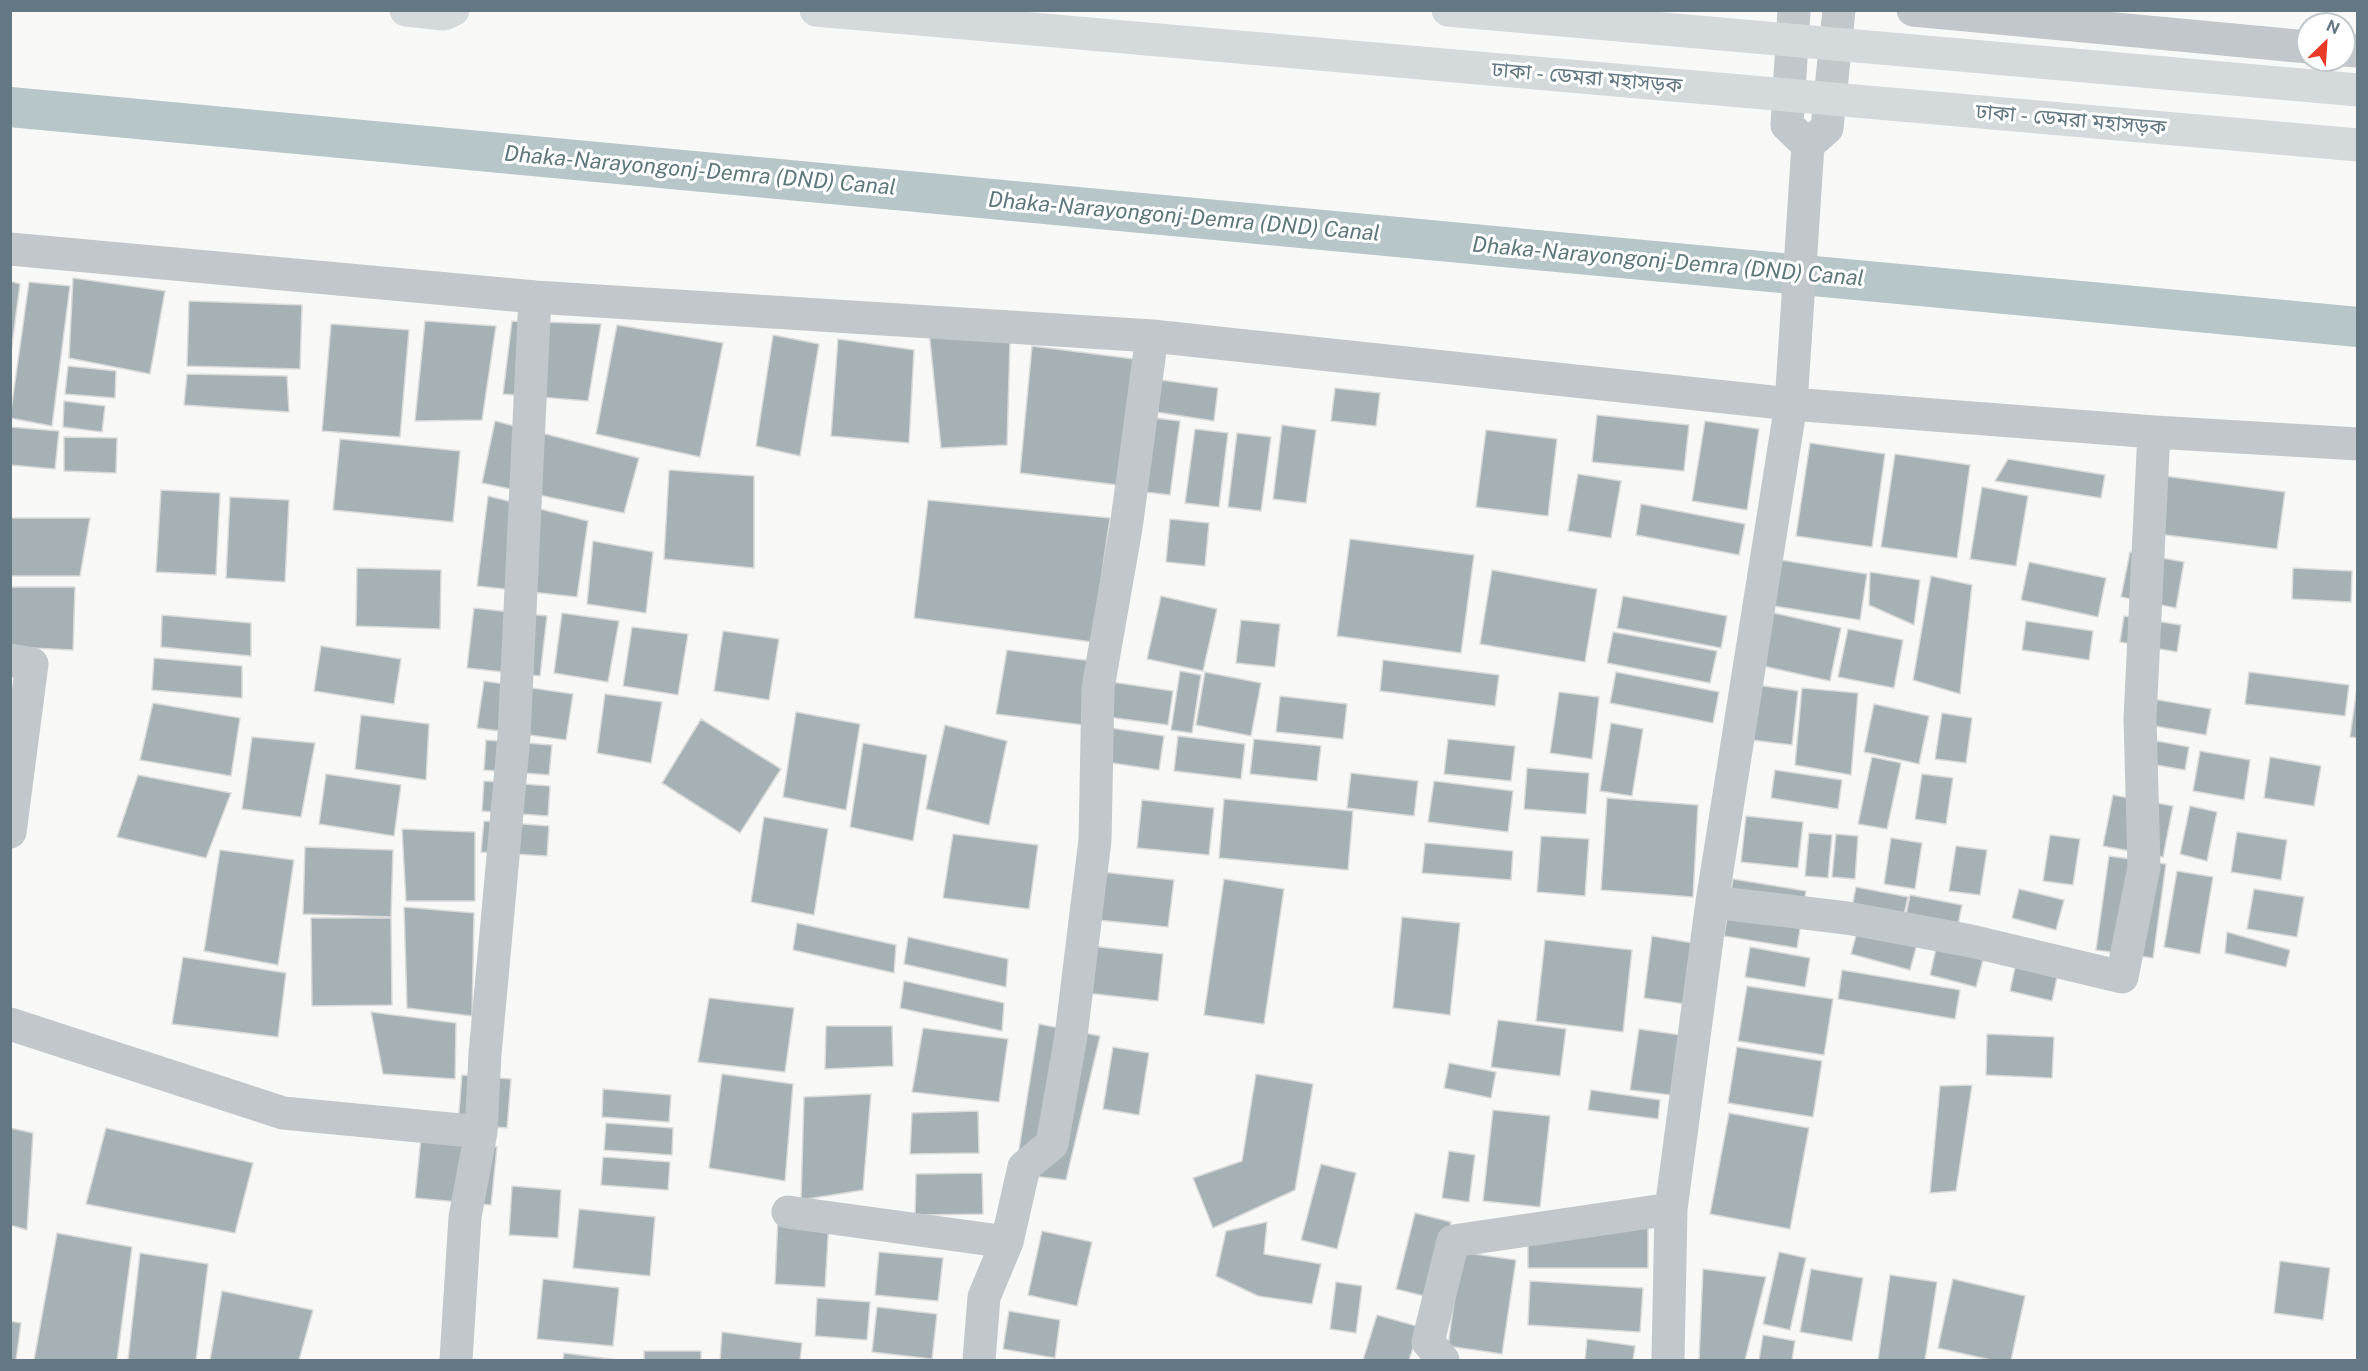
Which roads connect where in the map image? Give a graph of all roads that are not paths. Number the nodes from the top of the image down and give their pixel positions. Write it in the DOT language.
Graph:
graph roads {
  1 [pos="406,10"];
  2 [pos="453,10"];
  3 [pos="816,10"];
  4 [pos="1448,10"];
  5 [pos="1794,10"];
  6 [pos="1839,10"];
  7 [pos="1913,10"];
  8 [pos="2296,46"];
  9 [pos="2358,90"];
  10 [pos="2358,145"];
  11 [pos="1807,160"];
  12 [pos="10,249"];
  13 [pos="535,297"];
  14 [pos="1152,336"];
  15 [pos="1791,404"];
  16 [pos="2154,432"];
  17 [pos="2358,444"];
  18 [pos="10,660"];
  19 [pos="10,832"];
  20 [pos="1712,902"];
  21 [pos="10,1024"];
  22 [pos="481,1132"];
  23 [pos="1671,1209"];
  24 [pos="788,1212"];
  25 [pos="1007,1242"];
  26 [pos="456,1360"];
  27 [pos="979,1360"];
  28 [pos="1443,1360"];
  29 [pos="1668,1360"];
  1 -- 2 [label="main road"];
  3 -- 10 [label="main road, ঢাকা - ডেমরা মহাসড়ক"];
  4 -- 9 [label="main road"];
  5 -- 11 [label="street"];
  6 -- 11 [label="street"];
  7 -- 8 [label="street"];
  11 -- 15 [label="street"];
  12 -- 13 [label="street"];
  13 -- 14 [label="street"];
  13 -- 22 [label="street"];
  14 -- 15 [label="street"];
  14 -- 25 [label="street"];
  15 -- 16 [label="street"];
  15 -- 20 [label="street"];
  16 -- 17 [label="street"];
  16 -- 20 [label="street"];
  18 -- 19 [label="street"];
  20 -- 23 [label="street"];
  21 -- 22 [label="street"];
  22 -- 26 [label="street"];
  23 -- 28 [label="street"];
  23 -- 29 [label="street"];
  24 -- 25 [label="street"];
  25 -- 27 [label="street"];
}
